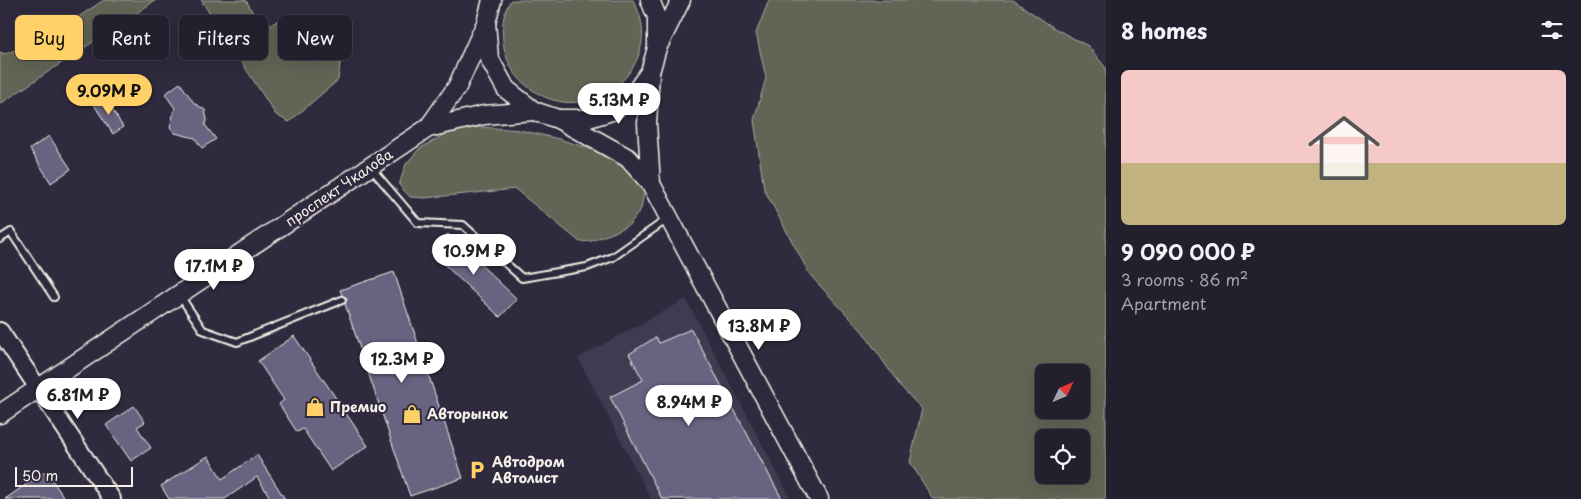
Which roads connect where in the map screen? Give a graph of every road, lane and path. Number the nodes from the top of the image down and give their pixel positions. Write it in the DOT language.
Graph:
graph roads {
  1 [pos="492,0"];
  2 [pos="650,0"];
  3 [pos="681,0"];
  4 [pos="486,22"];
  5 [pos="657,48"];
  6 [pos="650,72"];
  7 [pos="534,111"];
  8 [pos="558,119"];
  9 [pos="428,128"];
  10 [pos="370,167"];
  11 [pos="651,184"];
  12 [pos="670,218"];
  13 [pos="0,239"];
  14 [pos="179,295"];
  15 [pos="54,297"];
  16 [pos="342,300"];
  17 [pos="0,331"];
  18 [pos="39,388"];
  19 [pos="0,414"];
  20 [pos="112,499"];
  21 [pos="819,499"];
  1 -- 4 [label="main road"];
  2 -- 5 [label="main road"];
  3 -- 5 [label="main road"];
  4 -- 7 [label="main road"];
  4 -- 9 [label="main road"];
  5 -- 6 [label="main road"];
  6 -- 8 [label="main road"];
  6 -- 11 [label="main road"];
  7 -- 8 [label="main road"];
  7 -- 9 [label="main road"];
  8 -- 11 [label="main road"];
  9 -- 10 [label="main road, проспект Чкалова"];
  10 -- 12 [label="lane"];
  10 -- 14 [label="main road, проспект Чкалова"];
  11 -- 12 [label="main road"];
  12 -- 21 [label="main road"];
  13 -- 15 [label="lane"];
  14 -- 16 [label="lane"];
  14 -- 18 [label="main road, проспект Чкалова"];
  17 -- 18 [label="street"];
  18 -- 19 [label="main road, проспект Чкалова"];
  18 -- 20 [label="street"];
}
